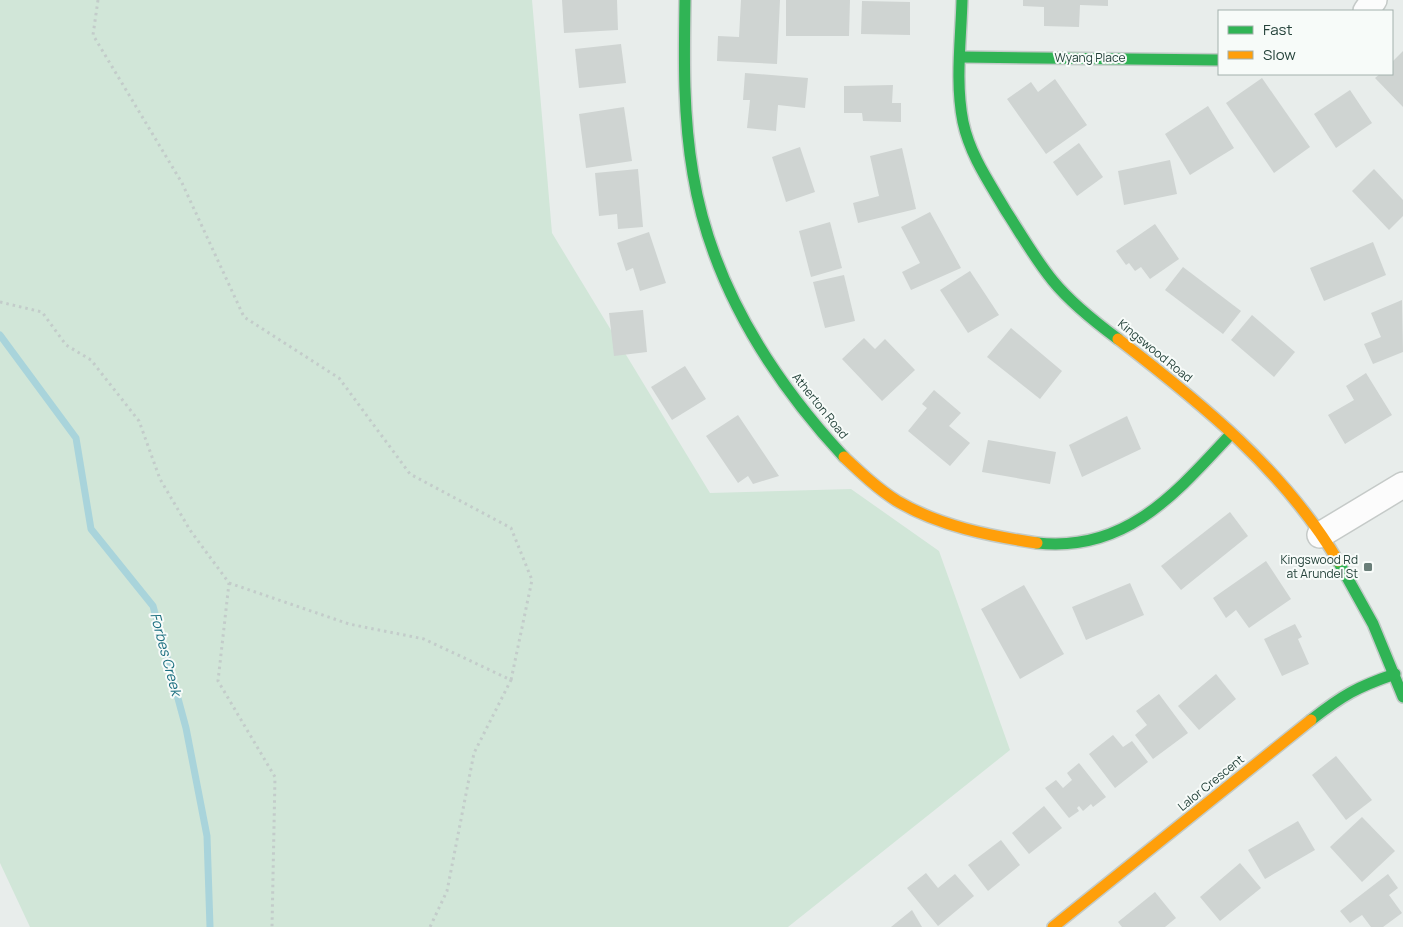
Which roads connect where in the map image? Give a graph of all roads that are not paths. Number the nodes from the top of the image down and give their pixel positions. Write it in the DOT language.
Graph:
graph roads {
  1 [pos="685,0"];
  2 [pos="962,0"];
  3 [pos="961,57"];
  4 [pos="1218,60"];
  5 [pos="1231,434"];
  6 [pos="1403,485"];
  7 [pos="1320,535"];
  8 [pos="1395,674"];
  9 [pos="1403,698"];
  10 [pos="1053,927"];
  1 -- 5 [label="street, Atherton Road"];
  2 -- 3 [label="street, Kingswood Road"];
  3 -- 4 [label="street, Wyang Place"];
  3 -- 5 [label="street, Kingswood Road"];
  5 -- 7 [label="street, Kingswood Road"];
  6 -- 7 [label="street"];
  7 -- 8 [label="street, Kingswood Road"];
  8 -- 9 [label="street, Kingswood Road"];
  8 -- 10 [label="street, Lalor Crescent"];
}
